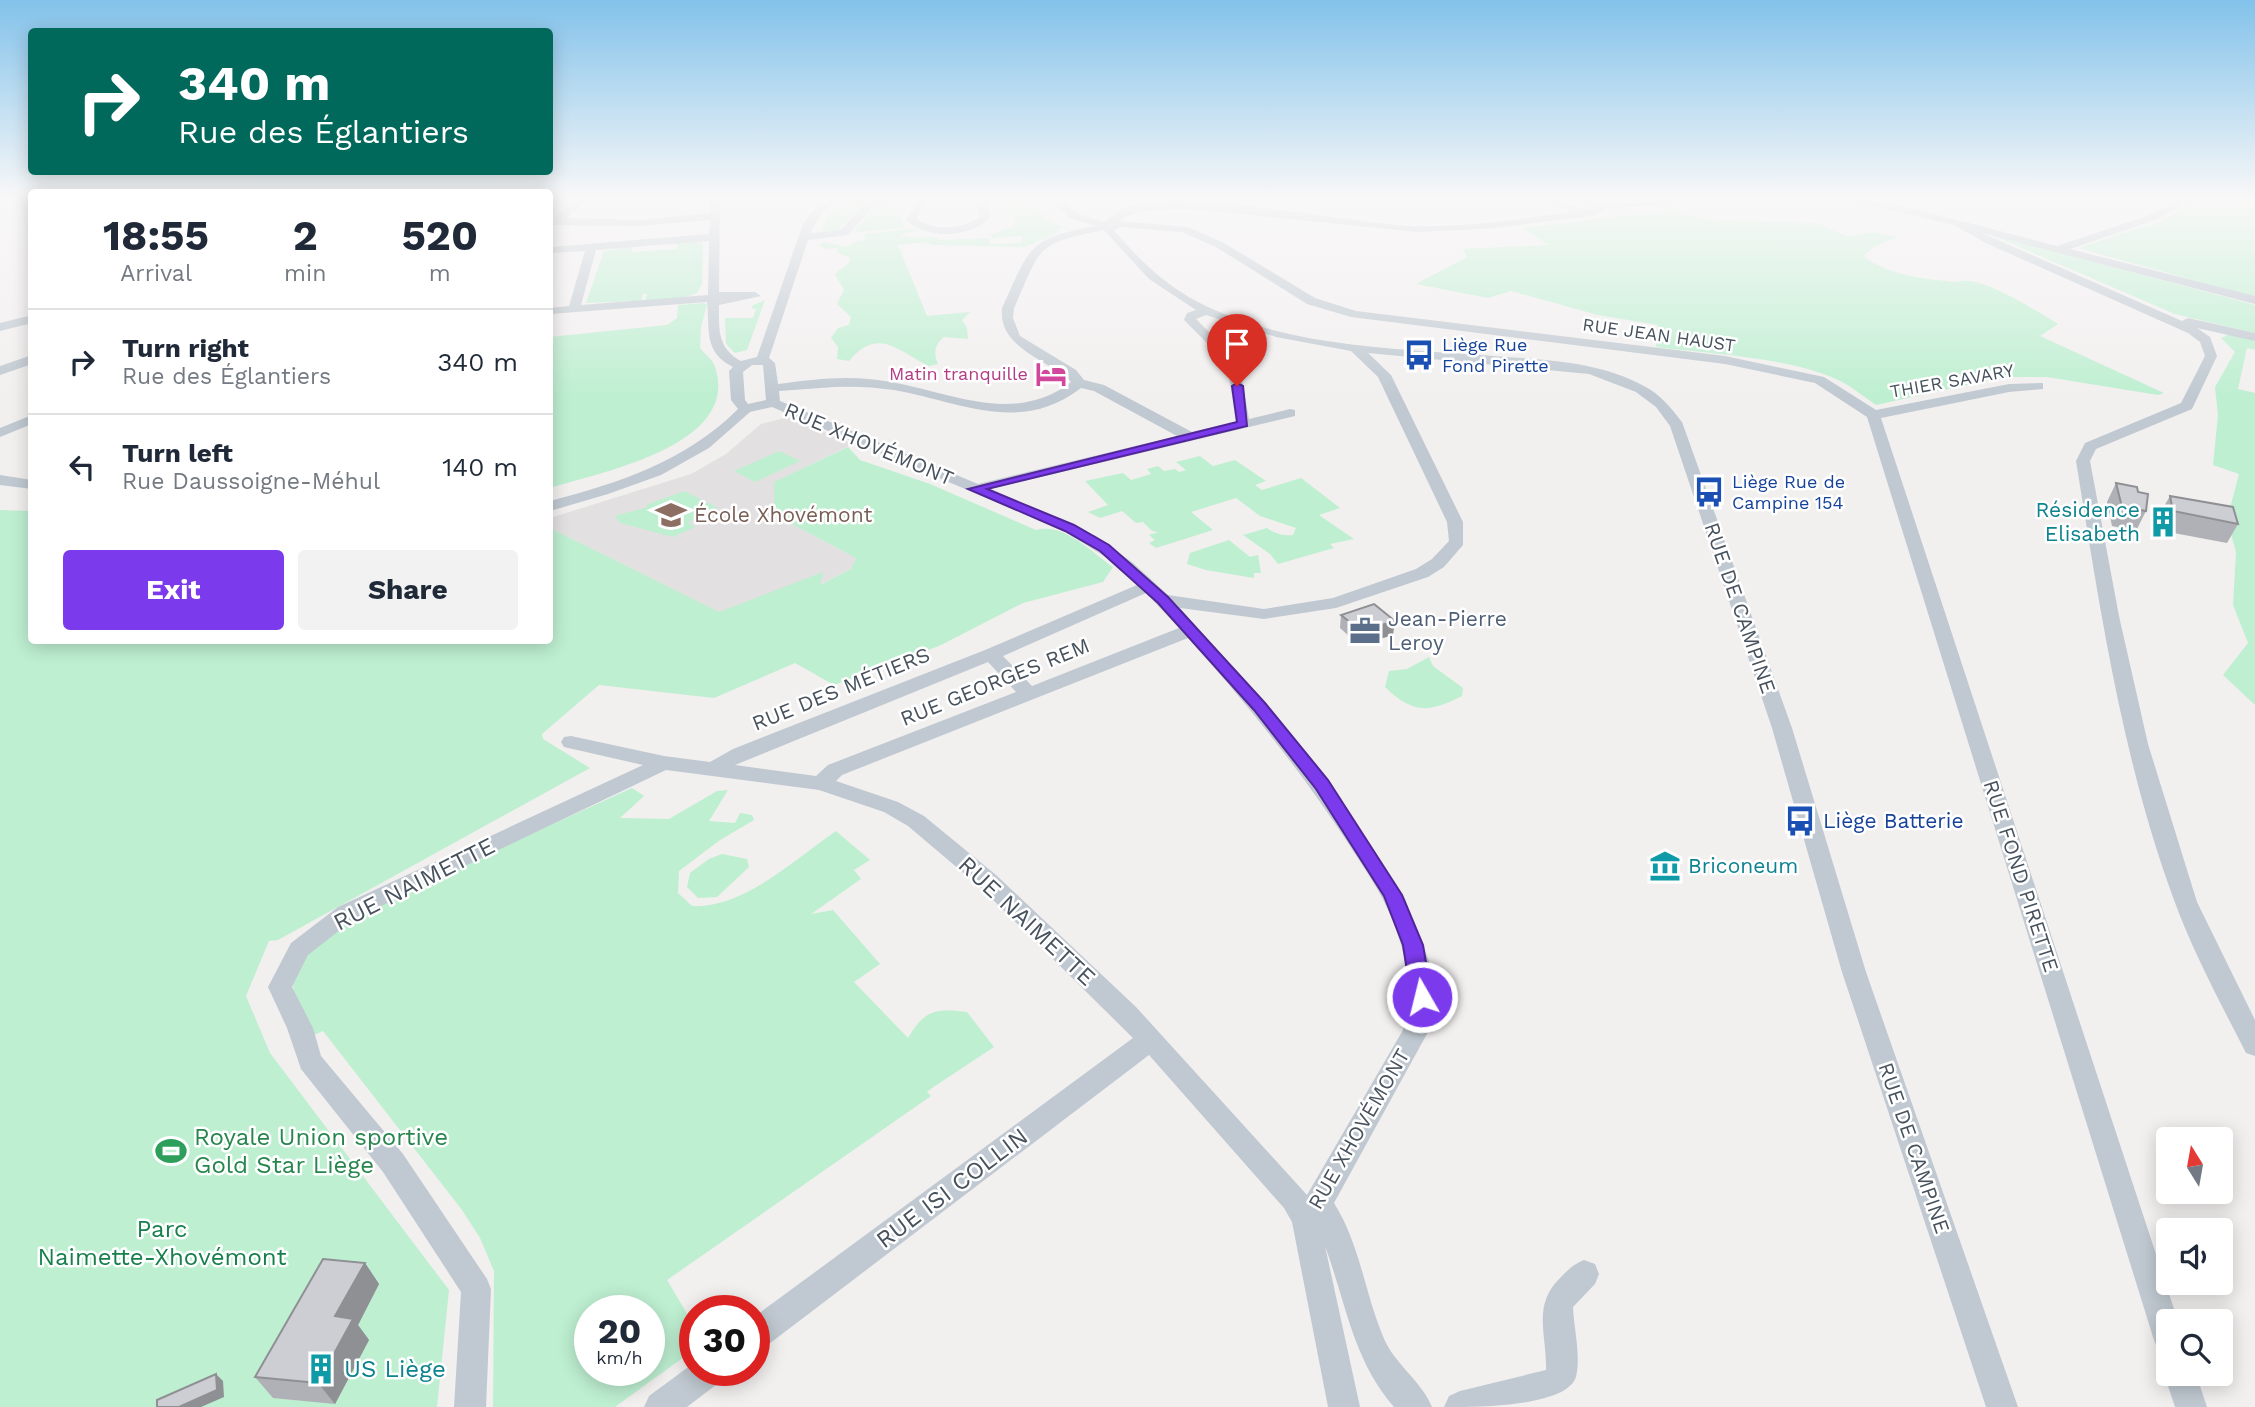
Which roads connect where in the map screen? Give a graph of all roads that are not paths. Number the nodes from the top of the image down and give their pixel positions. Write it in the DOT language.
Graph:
graph roads {
  1 [pos="586,266"];
  2 [pos="714,266"];
  3 [pos="794,266"];
  4 [pos="1028,266"];
  5 [pos="1140,266"];
  6 [pos="1253,266"];
  7 [pos="2046,266"];
  8 [pos="2124,266"];
  9 [pos="784,295"];
  10 [pos="760,296"];
  11 [pos="713,299"];
  12 [pos="2255,300"];
  13 [pos="574,309"];
  14 [pos="553,311"];
  15 [pos="1206,311"];
  16 [pos="2166,318"];
  17 [pos="28,320"];
  18 [pos="1429,324"];
  19 [pos="0,327"];
  20 [pos="2255,337"];
  21 [pos="1355,348"];
  22 [pos="1426,354"];
  23 [pos="28,360"];
  24 [pos="762,360"];
  25 [pos="740,365"];
  26 [pos="0,371"];
  27 [pos="1079,383"];
  28 [pos="2038,386"];
  29 [pos="774,395"];
  30 [pos="745,409"];
  31 [pos="1290,413"];
  32 [pos="1873,415"];
  33 [pos="28,421"];
  34 [pos="1243,424"];
  35 [pos="5,431"];
  36 [pos="1190,437"];
  37 [pos="0,446"];
  38 [pos="2,477"];
  39 [pos="28,484"];
  40 [pos="974,489"];
  41 [pos="553,505"];
  42 [pos="1156,593"];
  43 [pos="1191,630"];
  44 [pos="991,654"];
  45 [pos="1028,693"];
  46 [pos="571,742"];
  47 [pos="664,763"];
  48 [pos="711,770"];
  49 [pos="821,783"];
  50 [pos="1150,1040"];
  51 [pos="2255,1046"];
  52 [pos="1312,1211"];
  53 [pos="1584,1274"];
  54 [pos="2159,1309"];
  55 [pos="770,1324"];
  56 [pos="688,1386"];
  57 [pos="2184,1386"];
  58 [pos="470,1407"];
  59 [pos="660,1407"];
  60 [pos="1344,1407"];
  61 [pos="1416,1407"];
  62 [pos="1460,1407"];
  63 [pos="2001,1407"];
  64 [pos="2190,1407"];
  1 -- 13 [label="street"];
  2 -- 11 [label="street"];
  3 -- 9 [label="street"];
  4 -- 27 [label="street"];
  5 -- 15 [label="street, RUE DE CAMPINE"];
  6 -- 18 [label="street, RUE JEAN HAUST"];
  7 -- 16 [label="street"];
  8 -- 12 [label="street"];
  9 -- 10 [label="street"];
  9 -- 24 [label="street"];
  11 -- 13 [label="street"];
  11 -- 25 [label="street"];
  13 -- 14 [label="street"];
  15 -- 21 [label="street, RUE DE CAMPINE"];
  15 -- 34 [label="street"];
  16 -- 20 [label="street"];
  16 -- 51 [label="street"];
  17 -- 19 [label="street"];
  18 -- 22 [label="street"];
  18 -- 32 [label="street, RUE JEAN HAUST"];
  21 -- 22 [label="street, RUE DE CAMPINE"];
  21 -- 42 [label="street"];
  22 -- 63 [label="street, RUE DE CAMPINE"];
  23 -- 26 [label="street"];
  24 -- 25 [label="street"];
  24 -- 29 [label="street"];
  25 -- 30 [label="street"];
  27 -- 29 [label="street"];
  27 -- 36 [label="street"];
  28 -- 32 [label="street, THIER SAVARY"];
  29 -- 30 [label="street"];
  29 -- 40 [label="street, RUE XHOVÉMONT"];
  30 -- 41 [label="street"];
  31 -- 34 [label="street"];
  32 -- 54 [label="street, RUE FOND PIRETTE"];
  33 -- 35 [label="street"];
  34 -- 36 [label="street"];
  35 -- 37 [label="street"];
  36 -- 40 [label="street"];
  38 -- 39 [label="street"];
  40 -- 42 [label="street, RUE XHOVÉMONT"];
  42 -- 43 [label="street, RUE XHOVÉMONT"];
  42 -- 44 [label="street, RUE DES MÉTIERS"];
  43 -- 45 [label="street, RUE GEORGES REM"];
  43 -- 52 [label="street, RUE XHOVÉMONT"];
  44 -- 45 [label="street"];
  44 -- 48 [label="street, RUE DES MÉTIERS"];
  45 -- 49 [label="street, RUE GEORGES REM"];
  46 -- 47 [label="street, RUE NAIMETTE"];
  47 -- 48 [label="street, RUE NAIMETTE"];
  47 -- 58 [label="street, RUE NAIMETTE"];
  48 -- 49 [label="street, RUE NAIMETTE"];
  49 -- 50 [label="street, RUE NAIMETTE"];
  50 -- 52 [label="street, RUE NAIMETTE"];
  50 -- 55 [label="street, RUE ISI COLLIN"];
  52 -- 60 [label="street"];
  52 -- 61 [label="street, RUE NAIMETTE"];
  53 -- 62 [label="street"];
  56 -- 59 [label="street"];
  57 -- 64 [label="street"];
}
